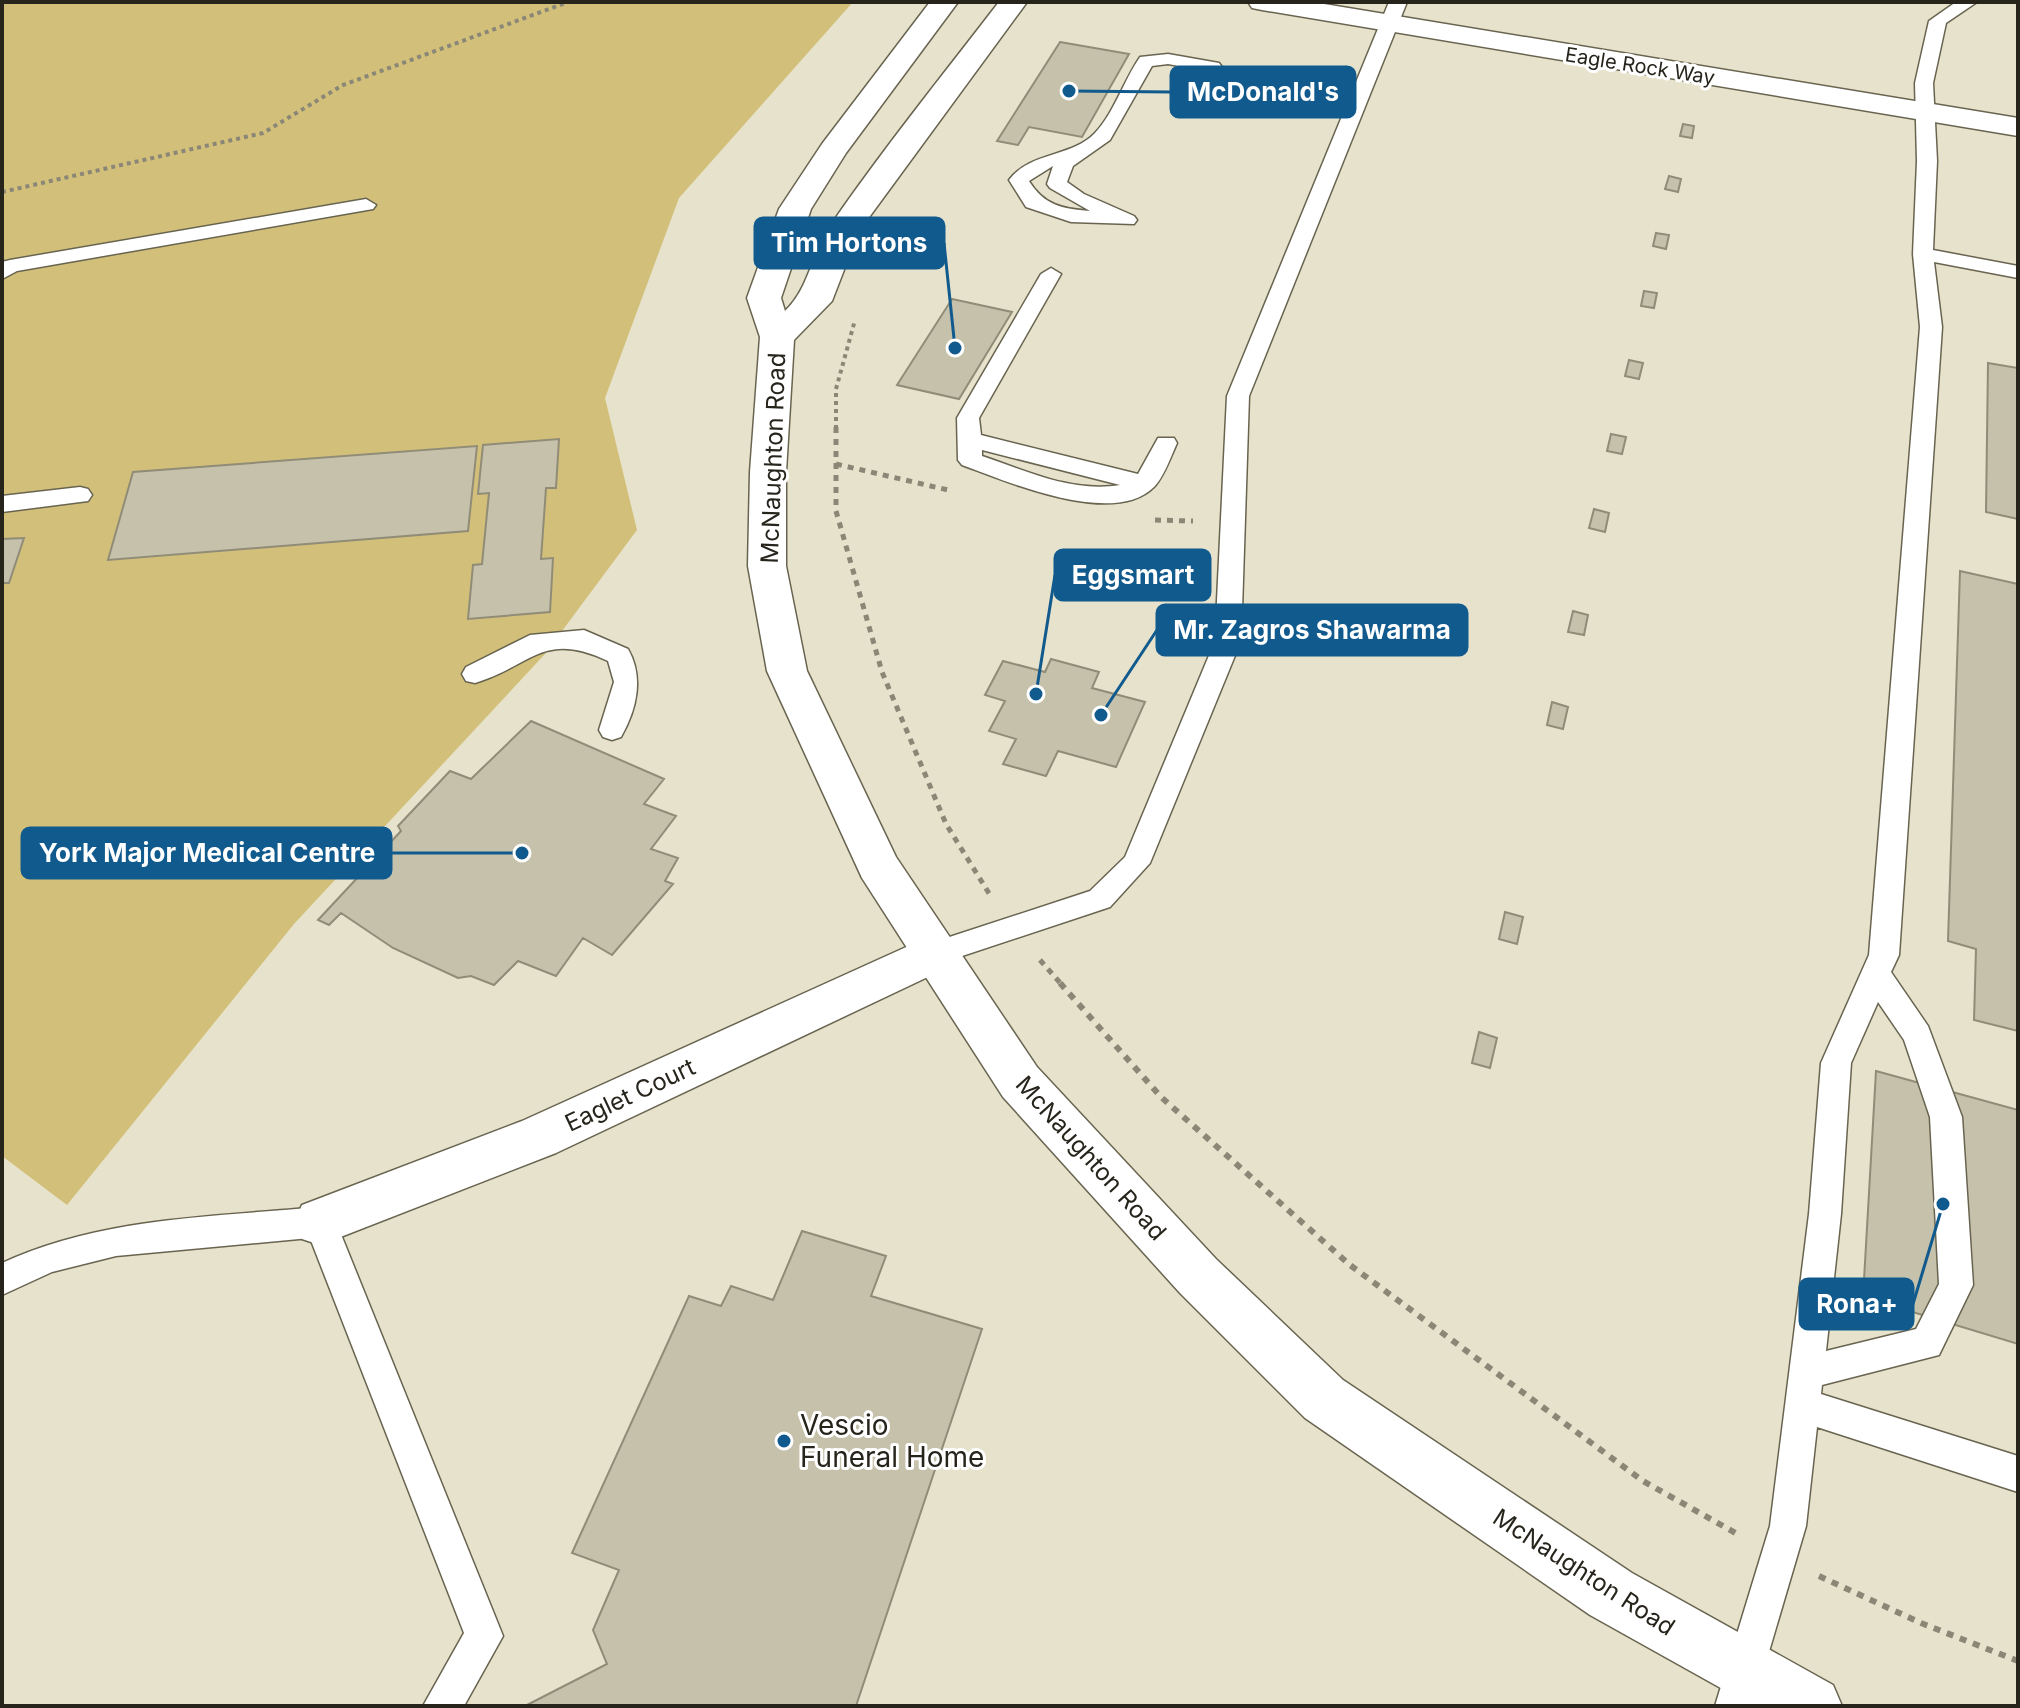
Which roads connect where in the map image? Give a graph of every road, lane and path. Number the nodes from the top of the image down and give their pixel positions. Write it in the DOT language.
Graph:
graph roads {
  1 [pos="568,2"];
  2 [pos="944,2"];
  3 [pos="1013,2"];
  4 [pos="1262,2"];
  5 [pos="1968,2"];
  6 [pos="1393,13"];
  7 [pos="1213,67"];
  8 [pos="1927,113"];
  9 [pos="2018,127"];
  10 [pos="1080,150"];
  11 [pos="2,192"];
  12 [pos="366,205"];
  13 [pos="1923,254"];
  14 [pos="2018,272"];
  15 [pos="2,273"];
  16 [pos="1051,274"];
  17 [pos="855,318"];
  18 [pos="777,337"];
  19 [pos="1166,443"];
  20 [pos="80,495"];
  21 [pos="2,504"];
  22 [pos="475,674"];
  23 [pos="612,730"];
  24 [pos="1011,928"];
  25 [pos="935,953"];
  26 [pos="1876,974"];
  27 [pos="320,1222"];
  28 [pos="2,1279"];
  29 [pos="1806,1389"];
  30 [pos="2018,1474"];
  31 [pos="1778,1557"];
  32 [pos="2018,1661"];
  33 [pos="1740,1689"];
  34 [pos="442,1706"];
  35 [pos="1812,1706"];
  1 -- 11 [label="path"];
  2 -- 18 [label="street, McNaughton Road"];
  3 -- 18 [label="street, McNaughton Road"];
  4 -- 6 [label="street, Eagle Rock Way"];
  5 -- 8 [label="lane"];
  6 -- 8 [label="street, Eagle Rock Way"];
  6 -- 24 [label="lane"];
  7 -- 10 [label="lane"];
  8 -- 9 [label="street, Eagle Rock Way"];
  8 -- 13 [label="lane"];
  10 -- 10 [label="lane"];
  12 -- 15 [label="lane"];
  13 -- 14 [label="lane"];
  13 -- 26 [label="lane"];
  16 -- 19 [label="lane"];
  17 -- 24 [label="path"];
  18 -- 25 [label="street, McNaughton Road"];
  20 -- 21 [label="lane"];
  22 -- 23 [label="lane"];
  24 -- 25 [label="lane"];
  24 -- 31 [label="path"];
  25 -- 27 [label="street, Eaglet Court"];
  25 -- 33 [label="street, McNaughton Road"];
  26 -- 29 [label="lane"];
  26 -- 29 [label="lane"];
  27 -- 28 [label="lane"];
  27 -- 34 [label="lane"];
  29 -- 30 [label="lane"];
  29 -- 31 [label="lane"];
  31 -- 32 [label="path"];
  31 -- 33 [label="lane"];
  33 -- 35 [label="street, McNaughton Road"];
}
